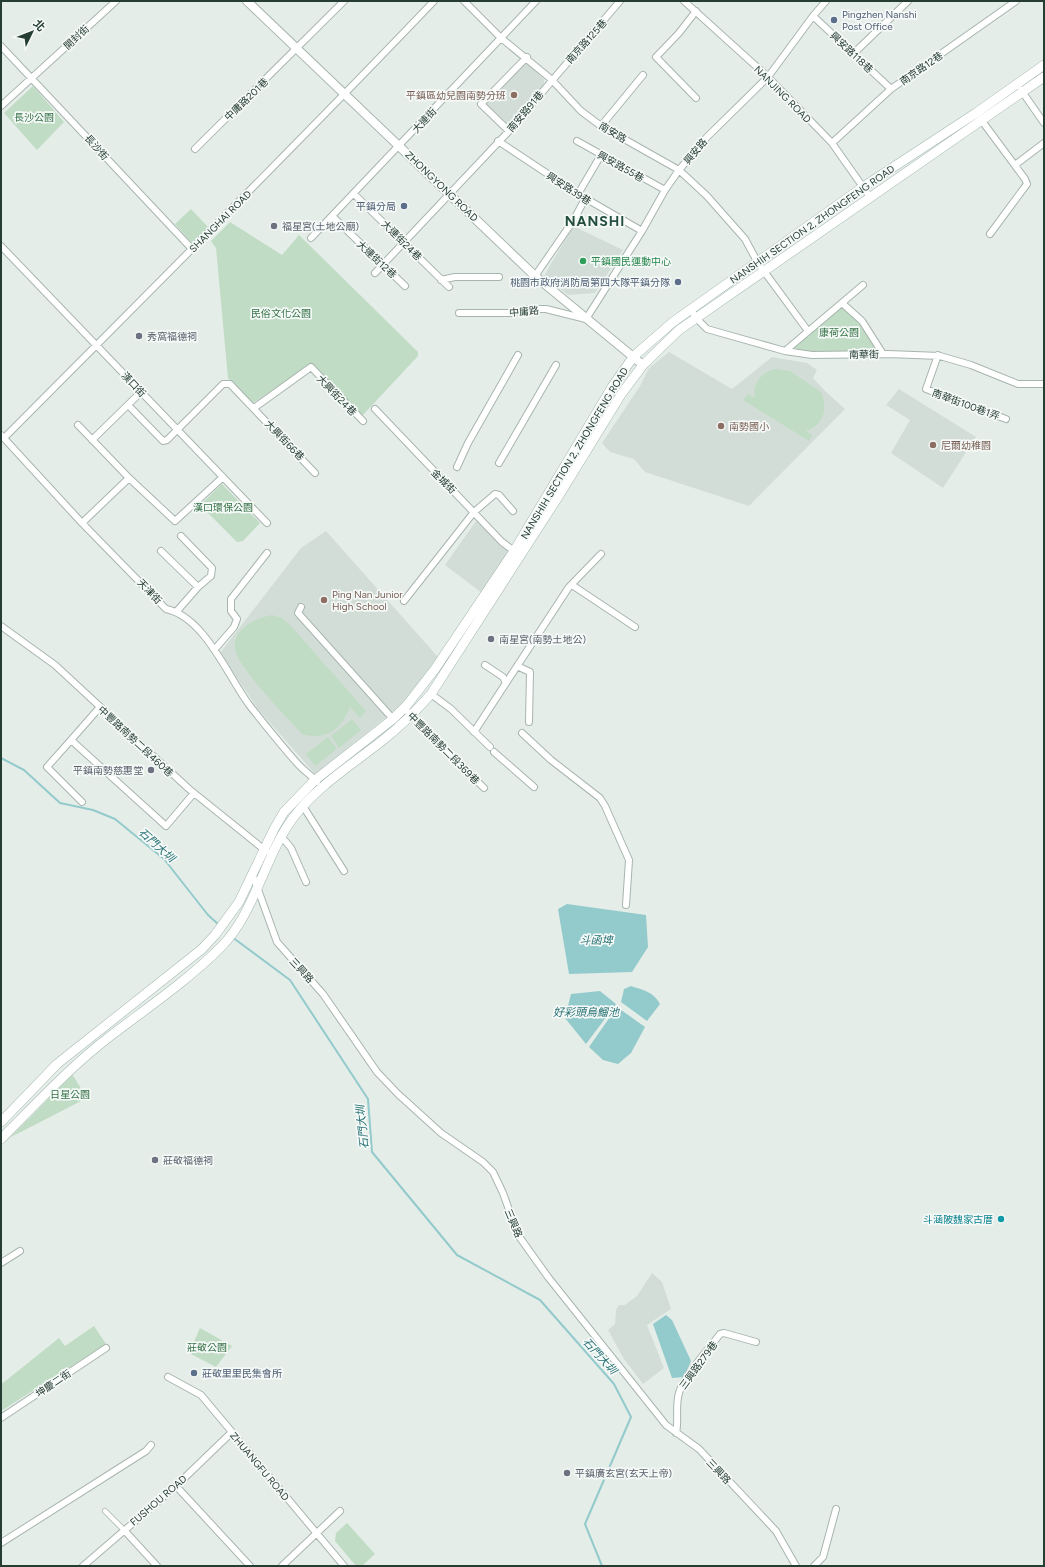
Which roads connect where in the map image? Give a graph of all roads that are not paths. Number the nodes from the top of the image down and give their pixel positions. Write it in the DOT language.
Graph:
graph roads {
  1 [pos="116,1"];
  2 [pos="247,1"];
  3 [pos="344,1"];
  4 [pos="434,1"];
  5 [pos="464,1"];
  6 [pos="536,1"];
  7 [pos="620,1"];
  8 [pos="684,1"];
  9 [pos="826,1"];
  10 [pos="908,1"];
  11 [pos="1016,1"];
  12 [pos="696,11"];
  13 [pos="813,16"];
  14 [pos="502,38"];
  15 [pos="1,46"];
  16 [pos="297,49"];
  17 [pos="854,54"];
  18 [pos="526,57"];
  19 [pos="1044,65"];
  20 [pos="643,75"];
  21 [pos="768,77"];
  22 [pos="1044,77"];
  23 [pos="32,78"];
  24 [pos="551,79"];
  25 [pos="1016,84"];
  26 [pos="891,89"];
  27 [pos="1022,92"];
  28 [pos="345,94"];
  29 [pos="696,98"];
  30 [pos="1,106"];
  31 [pos="982,122"];
  32 [pos="1044,123"];
  33 [pos="601,126"];
  34 [pos="508,130"];
  35 [pos="498,141"];
  36 [pos="577,141"];
  37 [pos="832,142"];
  38 [pos="1044,143"];
  39 [pos="400,146"];
  40 [pos="195,149"];
  41 [pos="601,155"];
  42 [pos="1015,165"];
  43 [pos="679,170"];
  44 [pos="863,187"];
  45 [pos="665,190"];
  46 [pos="449,193"];
  47 [pos="354,194"];
  48 [pos="578,194"];
  49 [pos="870,197"];
  50 [pos="585,199"];
  51 [pos="332,216"];
  52 [pos="642,231"];
  53 [pos="990,234"];
  54 [pos="310,238"];
  55 [pos="404,242"];
  56 [pos="1,246"];
  57 [pos="192,249"];
  58 [pos="383,265"];
  59 [pos="761,266"];
  60 [pos="375,273"];
  61 [pos="535,276"];
  62 [pos="499,277"];
  63 [pos="441,280"];
  64 [pos="405,286"];
  65 [pos="863,286"];
  66 [pos="449,287"];
  67 [pos="842,303"];
  68 [pos="691,310"];
  69 [pos="460,313"];
  70 [pos="696,318"];
  71 [pos="586,319"];
  72 [pos="808,331"];
  73 [pos="96,344"];
  74 [pos="785,351"];
  75 [pos="883,354"];
  76 [pos="518,355"];
  77 [pos="938,355"];
  78 [pos="634,356"];
  79 [pos="556,365"];
  80 [pos="643,365"];
  81 [pos="1044,384"];
  82 [pos="142,392"];
  83 [pos="128,406"];
  84 [pos="254,408"];
  85 [pos="375,409"];
  86 [pos="1006,419"];
  87 [pos="362,420"];
  88 [pos="78,425"];
  89 [pos="178,430"];
  90 [pos="2,436"];
  91 [pos="92,440"];
  92 [pos="500,463"];
  93 [pos="457,467"];
  94 [pos="315,472"];
  95 [pos="223,477"];
  96 [pos="129,478"];
  97 [pos="513,511"];
  98 [pos="474,512"];
  99 [pos="82,523"];
  100 [pos="267,523"];
  101 [pos="181,536"];
  102 [pos="161,551"];
  103 [pos="514,551"];
  104 [pos="267,553"];
  105 [pos="602,554"];
  106 [pos="572,585"];
  107 [pos="198,587"];
  108 [pos="404,602"];
  109 [pos="301,607"];
  110 [pos="177,611"];
  111 [pos="1,626"];
  112 [pos="636,627"];
  113 [pos="215,649"];
  114 [pos="485,665"];
  115 [pos="517,666"];
  116 [pos="506,683"];
  117 [pos="431,694"];
  118 [pos="100,707"];
  119 [pos="404,708"];
  120 [pos="411,716"];
  121 [pos="393,719"];
  122 [pos="529,722"];
  123 [pos="474,732"];
  124 [pos="522,733"];
  125 [pos="71,740"];
  126 [pos="315,780"];
  127 [pos="534,787"];
  128 [pos="321,788"];
  129 [pos="484,788"];
  130 [pos="194,793"];
  131 [pos="82,802"];
  132 [pos="303,806"];
  133 [pos="281,836"];
  134 [pos="264,850"];
  135 [pos="272,855"];
  136 [pos="344,871"];
  137 [pos="252,873"];
  138 [pos="306,882"];
  139 [pos="257,886"];
  140 [pos="626,905"];
  141 [pos="1,1122"];
  142 [pos="1,1139"];
  143 [pos="20,1251"];
  144 [pos="1,1263"];
  145 [pos="756,1342"];
  146 [pos="106,1348"];
  147 [pos="168,1377"];
  148 [pos="1,1418"];
  149 [pos="232,1432"];
  150 [pos="676,1433"];
  151 [pos="151,1445"];
  152 [pos="176,1486"];
  153 [pos="836,1509"];
  154 [pos="105,1511"];
  155 [pos="340,1511"];
  156 [pos="124,1530"];
  157 [pos="316,1534"];
  158 [pos="1,1543"];
  159 [pos="84,1566"];
  160 [pos="157,1566"];
  161 [pos="250,1566"];
  162 [pos="282,1566"];
  163 [pos="344,1566"];
  164 [pos="796,1566"];
  165 [pos="814,1566"];
  1 -- 23 [label="street, 開封街"];
  2 -- 16 [label="street, ZHONGYONG ROAD"];
  3 -- 16 [label="street, 中庸路201巷"];
  4 -- 28 [label="street, SHANGHAI ROAD"];
  5 -- 14 [label="street, 南安路"];
  6 -- 14 [label="street, 大連街"];
  7 -- 24 [label="street, 南京路125巷"];
  8 -- 12 [label="street, NANJING ROAD"];
  9 -- 13 [label="street, 興安路"];
  10 -- 17 [label="street"];
  11 -- 26 [label="street, 南京路12巷"];
  12 -- 21 [label="street, NANJING ROAD"];
  12 -- 29 [label="street"];
  13 -- 17 [label="street, 興安路118巷"];
  13 -- 21 [label="street, 興安路"];
  14 -- 18 [label="street, 南安路"];
  14 -- 39 [label="street, 大連街"];
  15 -- 23 [label="street, 長沙街"];
  16 -- 28 [label="street, ZHONGYONG ROAD"];
  16 -- 40 [label="street, 中庸路201巷"];
  17 -- 26 [label="street, 興安路118巷"];
  18 -- 24 [label="street, 南安路"];
  18 -- 34 [label="street"];
  19 -- 25 [label="main road, NANSHIH SECTION 2, ZHONGFENG ROAD"];
  20 -- 33 [label="street"];
  21 -- 37 [label="street, NANJING ROAD"];
  21 -- 43 [label="street, 興安路"];
  22 -- 27 [label="main road, NANSHIH SECTION 2, ZHONGFENG ROAD"];
  23 -- 30 [label="street, 開封街"];
  23 -- 57 [label="street, 長沙街"];
  24 -- 33 [label="street, 南安路"];
  24 -- 34 [label="street, 南安路91巷"];
  25 -- 27 [label="street"];
  25 -- 44 [label="main road, NANSHIH SECTION 2, ZHONGFENG ROAD"];
  26 -- 37 [label="street, 南京路12巷"];
  27 -- 31 [label="main road, NANSHIH SECTION 2, ZHONGFENG ROAD"];
  27 -- 32 [label="street"];
  28 -- 39 [label="street, ZHONGYONG ROAD"];
  28 -- 57 [label="street, SHANGHAI ROAD"];
  31 -- 42 [label="street"];
  31 -- 49 [label="main road, NANSHIH SECTION 2, ZHONGFENG ROAD"];
  33 -- 43 [label="street, 南安路"];
  34 -- 35 [label="street, 南安路91巷"];
  35 -- 46 [label="street, 南安路91巷"];
  35 -- 48 [label="street, 興安路39巷"];
  36 -- 41 [label="street, 興安路55巷"];
  37 -- 44 [label="street, NANJING ROAD"];
  38 -- 42 [label="street"];
  39 -- 46 [label="street, ZHONGYONG ROAD"];
  39 -- 47 [label="street, 大連街"];
  41 -- 45 [label="street, 興安路55巷"];
  41 -- 48 [label="street"];
  42 -- 53 [label="street"];
  43 -- 45 [label="street, 興安路"];
  43 -- 59 [label="street, 南安路"];
  44 -- 49 [label="street, NANJING ROAD"];
  44 -- 59 [label="main road, NANSHIH SECTION 2, ZHONGFENG ROAD"];
  45 -- 52 [label="street, 興安路"];
  46 -- 55 [label="street, 南安路91巷"];
  46 -- 61 [label="street, ZHONGYONG ROAD"];
  47 -- 51 [label="street, 大連街"];
  47 -- 55 [label="street, 大連街24巷"];
  48 -- 50 [label="street, 興安路39巷"];
  49 -- 59 [label="main road, NANSHIH SECTION 2, ZHONGFENG ROAD"];
  50 -- 52 [label="street, 興安路39巷"];
  50 -- 61 [label="street"];
  51 -- 54 [label="street, 大連街"];
  51 -- 58 [label="street, 大連街12巷"];
  52 -- 71 [label="street, 興安路"];
  55 -- 58 [label="street, 南安路91巷"];
  55 -- 63 [label="street, 大連街24巷"];
  56 -- 73 [label="street, 漢口街"];
  57 -- 73 [label="street, SHANGHAI ROAD"];
  58 -- 60 [label="street, 南安路91巷"];
  58 -- 64 [label="street, 大連街12巷"];
  59 -- 68 [label="main road, NANSHIH SECTION 2, ZHONGFENG ROAD"];
  59 -- 70 [label="main road, NANSHIH SECTION 2, ZHONGFENG ROAD"];
  59 -- 72 [label="street, 南安路"];
  61 -- 71 [label="street, ZHONGYONG ROAD"];
  62 -- 63 [label="street"];
  63 -- 66 [label="street, 大連街24巷"];
  65 -- 67 [label="street"];
  67 -- 72 [label="street"];
  67 -- 75 [label="street"];
  68 -- 70 [label="street, 南華街"];
  68 -- 78 [label="main road, NANSHIH SECTION 2, ZHONGFENG ROAD"];
  69 -- 71 [label="street, 中庸路"];
  70 -- 74 [label="street, 南華街"];
  70 -- 80 [label="main road, NANSHIH SECTION 2, ZHONGFENG ROAD"];
  71 -- 78 [label="street, ZHONGYONG ROAD"];
  72 -- 74 [label="street"];
  73 -- 82 [label="street, 漢口街"];
  73 -- 90 [label="street, SHANGHAI ROAD"];
  74 -- 75 [label="street, 南華街"];
  75 -- 77 [label="street, 南華街"];
  76 -- 93 [label="street"];
  77 -- 81 [label="street, 南華街"];
  77 -- 86 [label="street, 南華街100巷1弄"];
  78 -- 80 [label="street, ZHONGYONG ROAD"];
  78 -- 103 [label="main road, NANSHIH SECTION 2, ZHONGFENG ROAD"];
  79 -- 92 [label="street"];
  80 -- 117 [label="main road, NANSHIH SECTION 2, ZHONGFENG ROAD"];
  82 -- 83 [label="street"];
  82 -- 89 [label="street, 漢口街"];
  83 -- 89 [label="street, 大興街66巷"];
  83 -- 91 [label="street"];
  84 -- 87 [label="street, 大興街24巷"];
  84 -- 89 [label="street, 大興街66巷"];
  84 -- 94 [label="street, 大興街66巷"];
  85 -- 98 [label="street, 金城街"];
  88 -- 91 [label="street"];
  89 -- 95 [label="street, 漢口街"];
  90 -- 99 [label="street, 天津街"];
  91 -- 96 [label="street"];
  95 -- 96 [label="street"];
  95 -- 100 [label="street, 漢口街"];
  96 -- 99 [label="street"];
  97 -- 98 [label="street"];
  98 -- 103 [label="street, 金城街"];
  98 -- 108 [label="street"];
  99 -- 110 [label="street, 天津街"];
  101 -- 107 [label="street"];
  102 -- 107 [label="street"];
  103 -- 119 [label="main road, NANSHIH SECTION 2, ZHONGFENG ROAD"];
  104 -- 113 [label="street"];
  105 -- 106 [label="street"];
  106 -- 112 [label="street"];
  106 -- 115 [label="street"];
  107 -- 110 [label="street"];
  109 -- 121 [label="street"];
  110 -- 113 [label="street, 天津街"];
  111 -- 118 [label="street, 中豐路南勢二段460巷"];
  113 -- 126 [label="street, 天津街"];
  114 -- 116 [label="street"];
  115 -- 116 [label="street"];
  115 -- 122 [label="street"];
  116 -- 123 [label="street"];
  117 -- 120 [label="main road, NANSHIH SECTION 2, ZHONGFENG ROAD"];
  117 -- 123 [label="street"];
  118 -- 125 [label="street"];
  118 -- 130 [label="street, 中豐路南勢二段460巷"];
  119 -- 120 [label="street, 中豐路南勢二段369巷"];
  119 -- 121 [label="main road, NANSHIH SECTION 2, ZHONGFENG ROAD"];
  120 -- 128 [label="main road, NANSHIH SECTION 2, ZHONGFENG ROAD"];
  120 -- 129 [label="street, 中豐路南勢二段369巷"];
  121 -- 126 [label="main road, NANSHIH SECTION 2, ZHONGFENG ROAD"];
  123 -- 127 [label="street"];
  124 -- 140 [label="street"];
  125 -- 130 [label="street"];
  125 -- 131 [label="street"];
  126 -- 128 [label="street, 天津街"];
  126 -- 134 [label="main road, NANSHIH SECTION 2, ZHONGFENG ROAD"];
  128 -- 132 [label="main road, NANSHIH SECTION 2, ZHONGFENG ROAD"];
  130 -- 134 [label="street, 中豐路南勢二段460巷"];
  132 -- 133 [label="main road, NANSHIH SECTION 2, ZHONGFENG ROAD"];
  132 -- 136 [label="street"];
  133 -- 135 [label="main road, NANSHIH SECTION 2, ZHONGFENG ROAD"];
  133 -- 138 [label="street"];
  134 -- 135 [label="street, 中豐路南勢二段460巷"];
  134 -- 137 [label="main road, NANSHIH SECTION 2, ZHONGFENG ROAD"];
  135 -- 139 [label="main road, NANSHIH SECTION 2, ZHONGFENG ROAD"];
  137 -- 139 [label="street, 三興路"];
  137 -- 141 [label="main road, NANSHIH SECTION 2, ZHONGFENG ROAD"];
  139 -- 142 [label="main road, NANSHIH SECTION 2, ZHONGFENG ROAD"];
  139 -- 150 [label="street, 三興路"];
  143 -- 144 [label="street"];
  145 -- 150 [label="street, 三興路279巷"];
  146 -- 148 [label="street, 坤慶二街"];
  147 -- 149 [label="street, ZHUANGFU ROAD"];
  149 -- 152 [label="street, FUSHOU ROAD"];
  149 -- 157 [label="street, ZHUANGFU ROAD"];
  150 -- 164 [label="street, 三興路"];
  151 -- 158 [label="street"];
  152 -- 156 [label="street, FUSHOU ROAD"];
  152 -- 161 [label="street"];
  153 -- 165 [label="street"];
  154 -- 156 [label="street"];
  155 -- 157 [label="street"];
  156 -- 159 [label="street, FUSHOU ROAD"];
  156 -- 160 [label="street"];
  157 -- 162 [label="street"];
  157 -- 163 [label="street, ZHUANGFU ROAD"];
}
